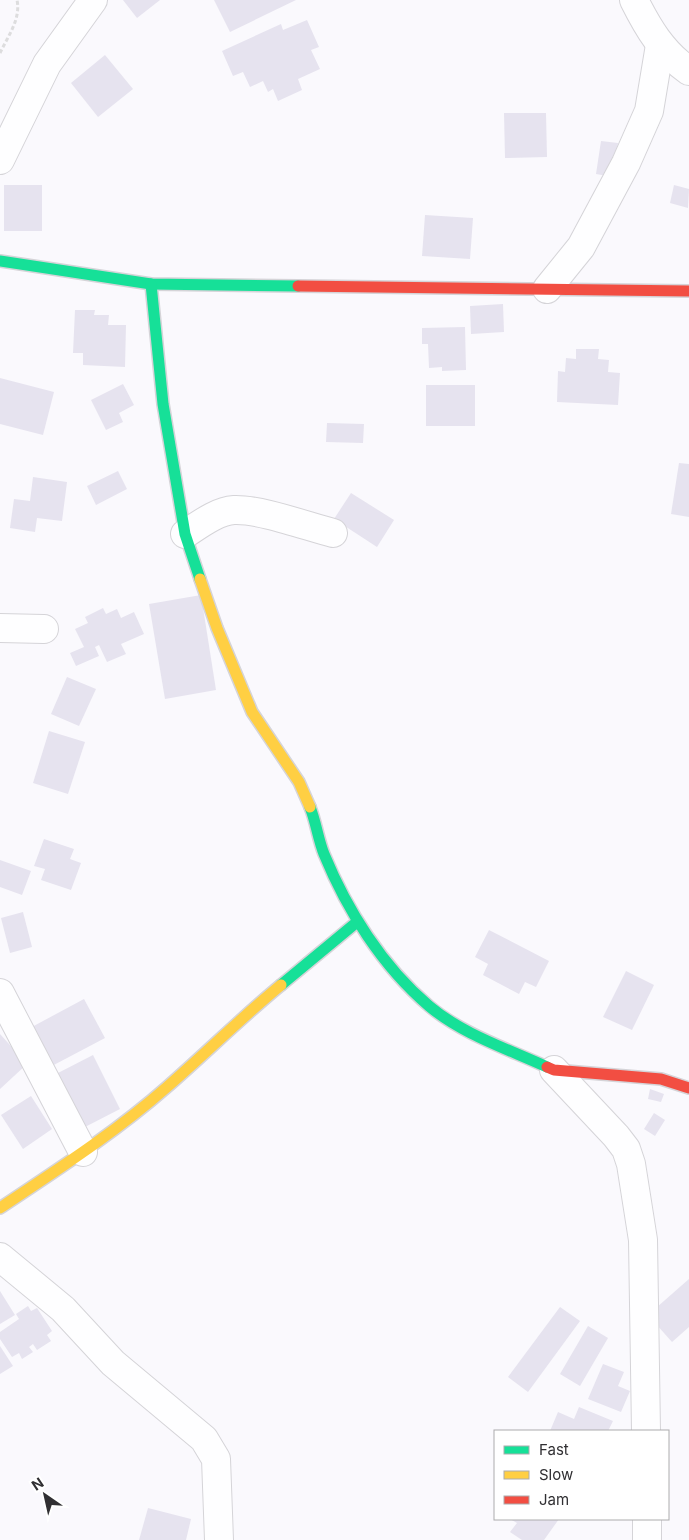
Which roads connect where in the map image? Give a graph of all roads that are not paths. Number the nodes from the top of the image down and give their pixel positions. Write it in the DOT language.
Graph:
graph roads {
  1 [pos="93,0"];
  2 [pos="634,0"];
  3 [pos="660,45"];
  4 [pos="689,71"];
  5 [pos="0,160"];
  6 [pos="0,261"];
  7 [pos="151,284"];
  8 [pos="547,289"];
  9 [pos="689,290"];
  10 [pos="185,534"];
  11 [pos="333,534"];
  12 [pos="0,628"];
  13 [pos="44,630"];
  14 [pos="357,922"];
  15 [pos="0,993"];
  16 [pos="554,1070"];
  17 [pos="689,1088"];
  18 [pos="83,1152"];
  19 [pos="0,1208"];
  20 [pos="0,1257"];
  21 [pos="646,1430"];
  22 [pos="647,1520"];
  23 [pos="219,1540"];
  24 [pos="647,1540"];
  1 -- 5 [label="street"];
  2 -- 3 [label="street"];
  3 -- 4 [label="street"];
  3 -- 8 [label="street"];
  6 -- 7 [label="street"];
  7 -- 8 [label="street"];
  7 -- 10 [label="street"];
  8 -- 9 [label="street"];
  10 -- 11 [label="street"];
  10 -- 14 [label="street"];
  12 -- 13 [label="street"];
  14 -- 16 [label="street"];
  14 -- 18 [label="street"];
  15 -- 18 [label="street"];
  16 -- 17 [label="street"];
  16 -- 21 [label="street"];
  18 -- 19 [label="street"];
  20 -- 23 [label="street"];
  22 -- 24 [label="street"];
}
